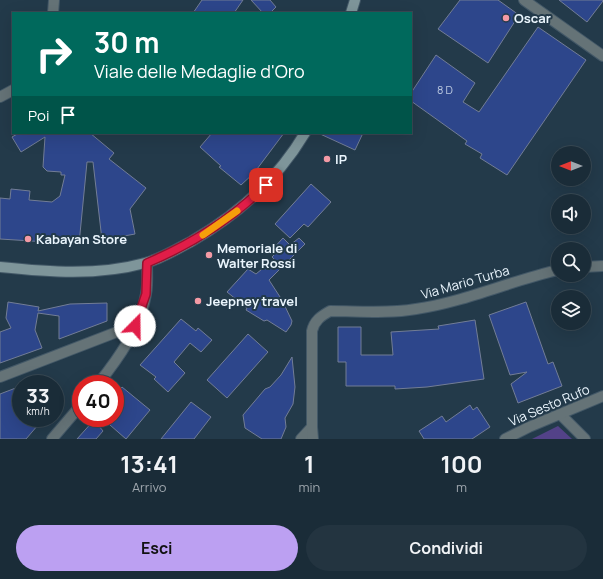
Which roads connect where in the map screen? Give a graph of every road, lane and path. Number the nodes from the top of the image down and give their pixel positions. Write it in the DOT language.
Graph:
graph roads {
  1 [pos="54,0"];
  2 [pos="355,0"];
  3 [pos="524,0"];
  4 [pos="54,12"];
  5 [pos="351,12"];
  6 [pos="603,56"];
  7 [pos="12,91"];
  8 [pos="0,98"];
  9 [pos="304,134"];
  10 [pos="147,263"];
  11 [pos="603,266"];
  12 [pos="0,267"];
  13 [pos="591,267"];
  14 [pos="551,272"];
  15 [pos="135,326"];
  16 [pos="105,375"];
  17 [pos="0,376"];
  18 [pos="603,396"];
  19 [pos="561,415"];
  20 [pos="72,416"];
  21 [pos="312,427"];
  22 [pos="52,439"];
  23 [pos="301,439"];
  24 [pos="313,439"];
  25 [pos="505,439"];
  26 [pos="585,439"];
  1 -- 4 [label="street"];
  2 -- 5 [label="main road"];
  3 -- 6 [label="street"];
  7 -- 8 [label="street"];
  9 -- 10 [label="main road"];
  10 -- 12 [label="main road"];
  10 -- 15 [label="street"];
  11 -- 13 [label="street"];
  14 -- 21 [label="street, Via Mario Turba"];
  15 -- 16 [label="street"];
  15 -- 17 [label="street"];
  18 -- 19 [label="street, Via Sesto Rufo"];
  19 -- 25 [label="street, Via Sesto Rufo"];
  19 -- 26 [label="street"];
  20 -- 22 [label="street"];
  21 -- 23 [label="street"];
  21 -- 24 [label="street"];
}
